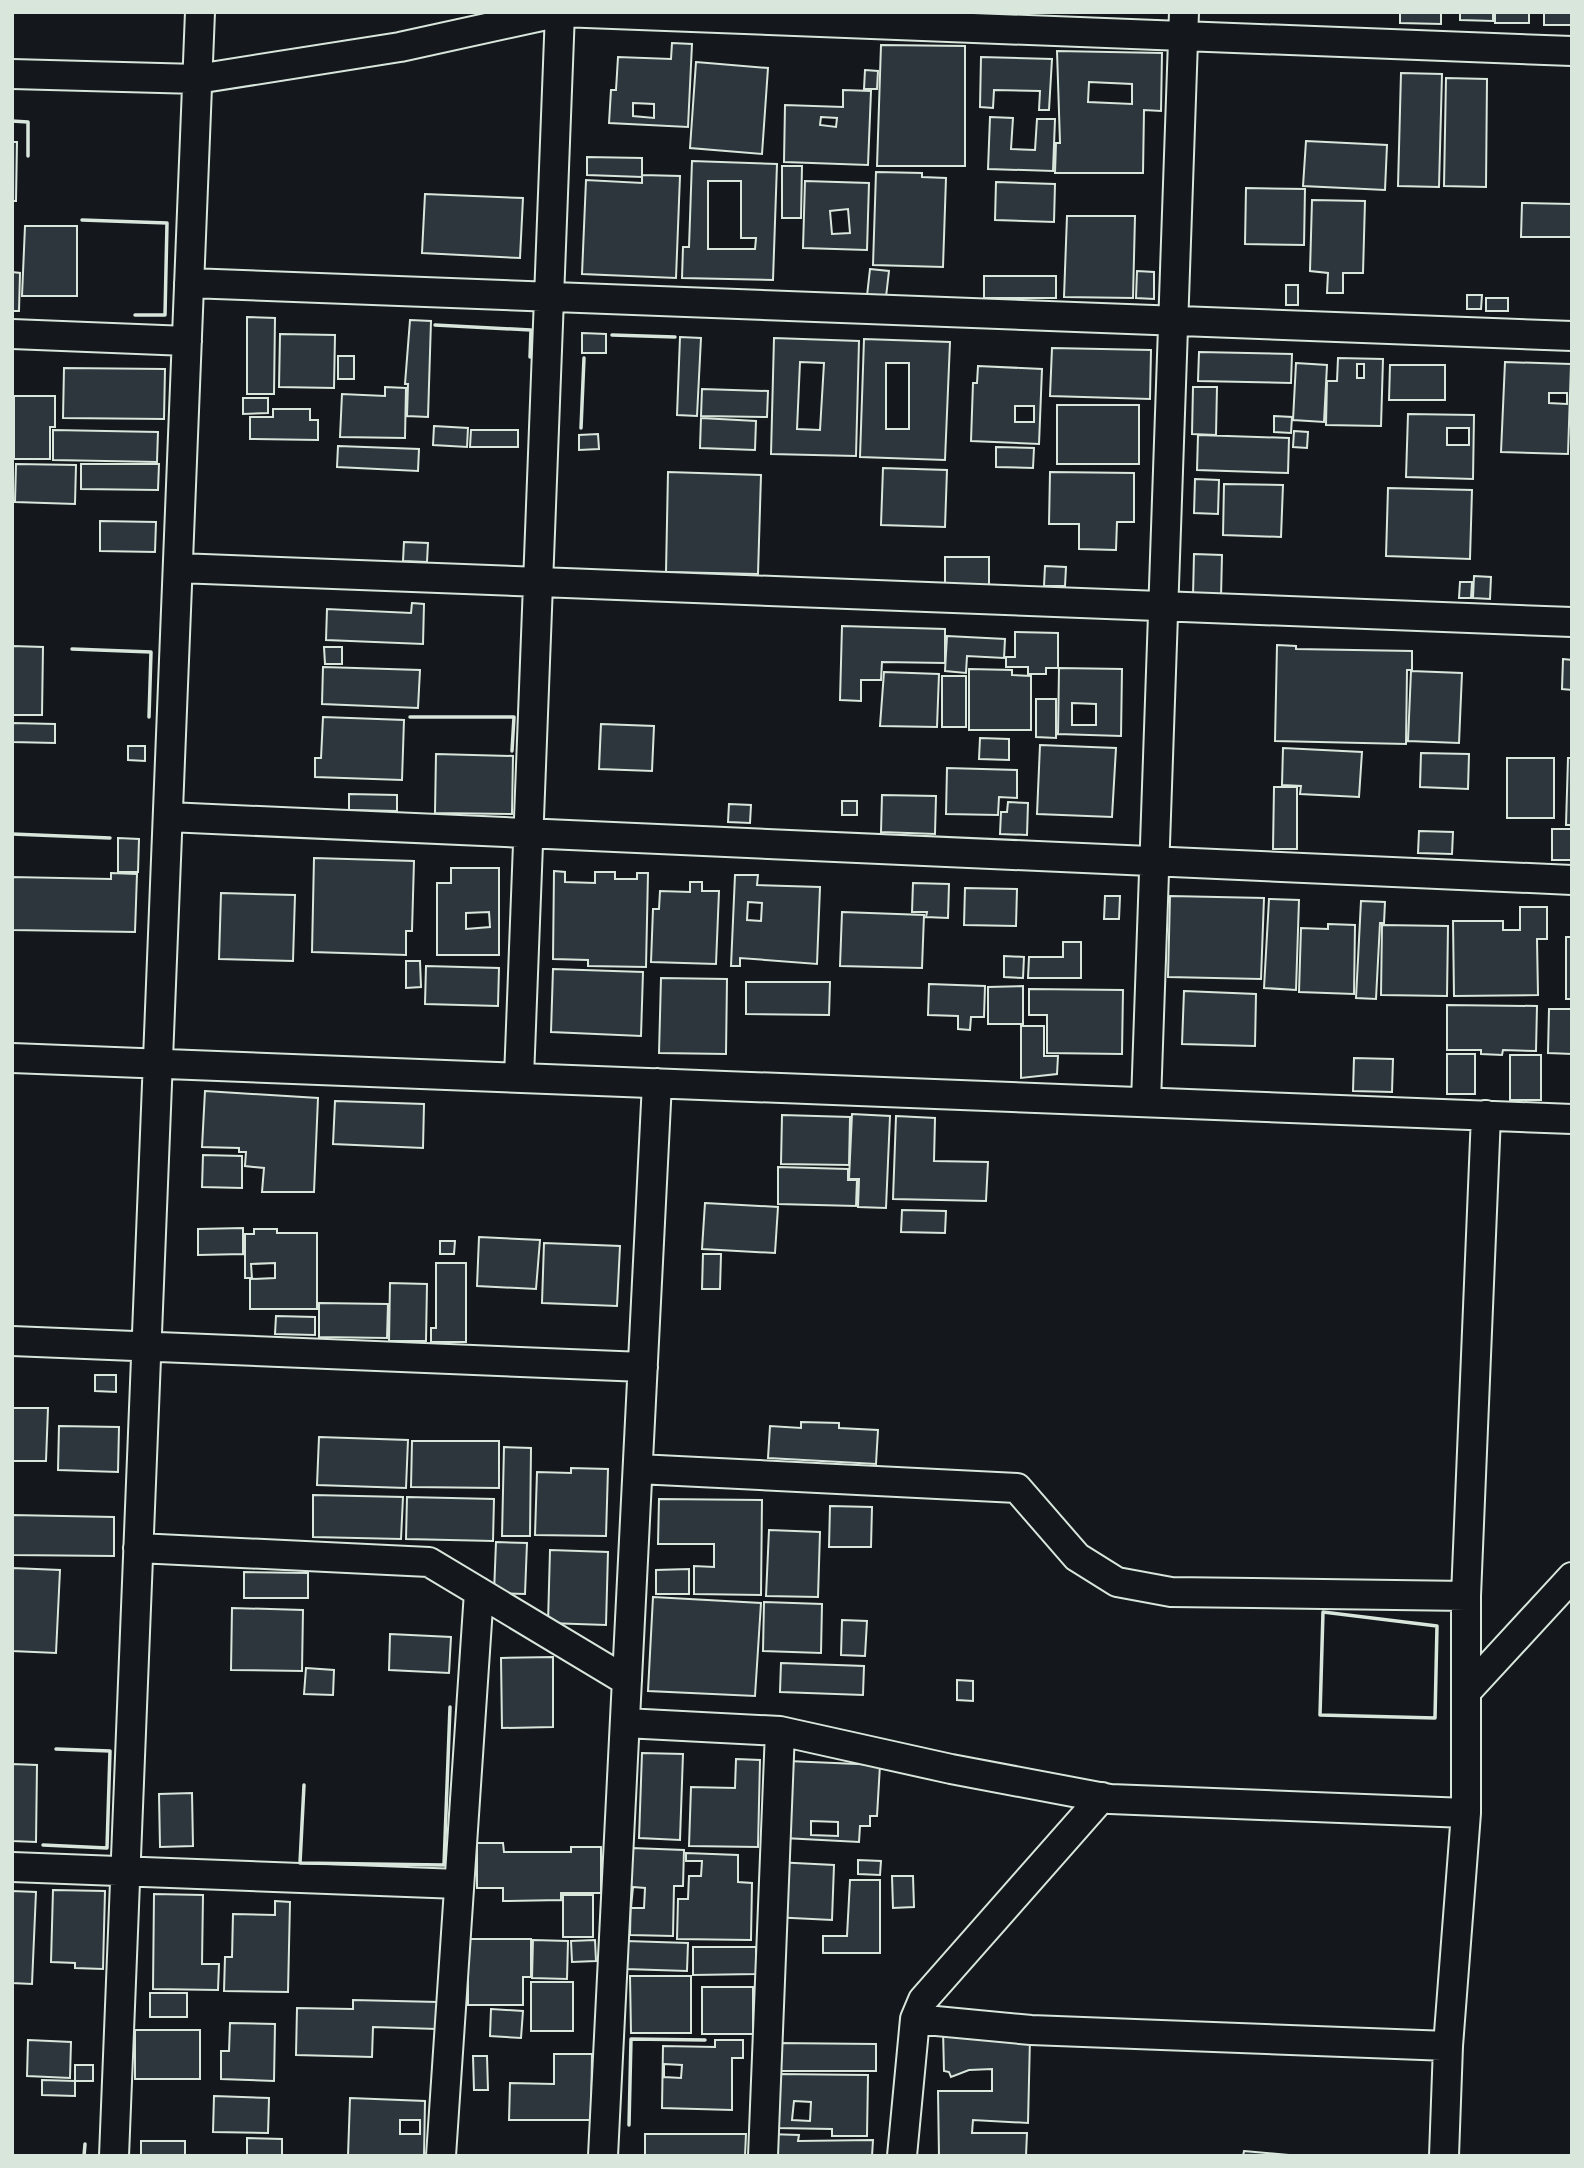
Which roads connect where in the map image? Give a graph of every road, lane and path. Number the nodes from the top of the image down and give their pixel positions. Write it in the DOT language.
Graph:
graph roads {
  1 [pos="200,12"];
  2 [pos="560,12"];
  3 [pos="1184,24"];
  4 [pos="1572,51"];
  5 [pos="12,74"];
  6 [pos="197,79"];
  7 [pos="189,283"];
  8 [pos="549,297"];
  9 [pos="1174,321"];
  10 [pos="12,334"];
  11 [pos="1572,337"];
  12 [pos="187,341"];
  13 [pos="178,568"];
  14 [pos="538,582"];
  15 [pos="1163,607"];
  16 [pos="1572,622"];
  17 [pos="168,817"];
  18 [pos="528,833"];
  19 [pos="1155,861"];
  20 [pos="1572,880"];
  21 [pos="12,1058"];
  22 [pos="158,1064"];
  23 [pos="519,1078"];
  24 [pos="657,1083"];
  25 [pos="1146,1102"];
  26 [pos="1486,1115"];
  27 [pos="1572,1118"];
  28 [pos="12,1341"];
  29 [pos="146,1346"];
  30 [pos="643,1367"];
  31 [pos="638,1469"];
  32 [pos="138,1548"];
  33 [pos="1572,1577"];
  34 [pos="479,1592"];
  35 [pos="1466,1596"];
  36 [pos="627,1681"];
  37 [pos="1466,1692"];
  38 [pos="625,1723"];
  39 [pos="780,1731"];
  40 [pos="1102,1797"];
  41 [pos="1466,1813"];
  42 [pos="12,1867"];
  43 [pos="125,1871"];
  44 [pos="459,1884"];
  45 [pos="915,2019"];
  46 [pos="1448,2046"];
  47 [pos="114,2156"];
  48 [pos="441,2156"];
  49 [pos="603,2156"];
  50 [pos="763,2156"];
  51 [pos="902,2156"];
  52 [pos="1444,2156"];
  1 -- 6 [label="street"];
  2 -- 3 [label="street"];
  2 -- 6 [label="street"];
  2 -- 8 [label="street"];
  3 -- 4 [label="street"];
  3 -- 9 [label="street"];
  5 -- 6 [label="street"];
  6 -- 7 [label="street"];
  7 -- 8 [label="street"];
  7 -- 12 [label="street"];
  8 -- 9 [label="street"];
  8 -- 14 [label="street"];
  9 -- 11 [label="street"];
  9 -- 15 [label="street"];
  10 -- 12 [label="street"];
  12 -- 13 [label="street"];
  13 -- 14 [label="street"];
  13 -- 17 [label="street"];
  14 -- 15 [label="street"];
  14 -- 18 [label="street"];
  15 -- 16 [label="street"];
  15 -- 19 [label="street"];
  17 -- 18 [label="street"];
  17 -- 22 [label="street"];
  18 -- 19 [label="street"];
  18 -- 23 [label="street"];
  19 -- 20 [label="street"];
  19 -- 25 [label="street"];
  21 -- 22 [label="street"];
  22 -- 23 [label="street"];
  22 -- 29 [label="street"];
  23 -- 24 [label="street"];
  24 -- 25 [label="street"];
  24 -- 30 [label="street"];
  25 -- 26 [label="street"];
  26 -- 27 [label="street"];
  26 -- 35 [label="street"];
  28 -- 29 [label="street"];
  29 -- 30 [label="street"];
  29 -- 32 [label="street"];
  30 -- 31 [label="street"];
  31 -- 35 [label="street"];
  31 -- 36 [label="street"];
  32 -- 34 [label="street"];
  32 -- 43 [label="street"];
  33 -- 37 [label="street"];
  34 -- 36 [label="street"];
  34 -- 44 [label="street"];
  35 -- 37 [label="street"];
  36 -- 38 [label="street"];
  37 -- 41 [label="street"];
  38 -- 39 [label="street"];
  38 -- 49 [label="street"];
  39 -- 40 [label="street"];
  39 -- 50 [label="street"];
  40 -- 41 [label="street"];
  40 -- 45 [label="street"];
  41 -- 46 [label="street"];
  42 -- 43 [label="street"];
  43 -- 44 [label="street"];
  43 -- 47 [label="street"];
  44 -- 48 [label="street"];
  45 -- 46 [label="street"];
  45 -- 51 [label="street"];
  46 -- 52 [label="street"];
}
